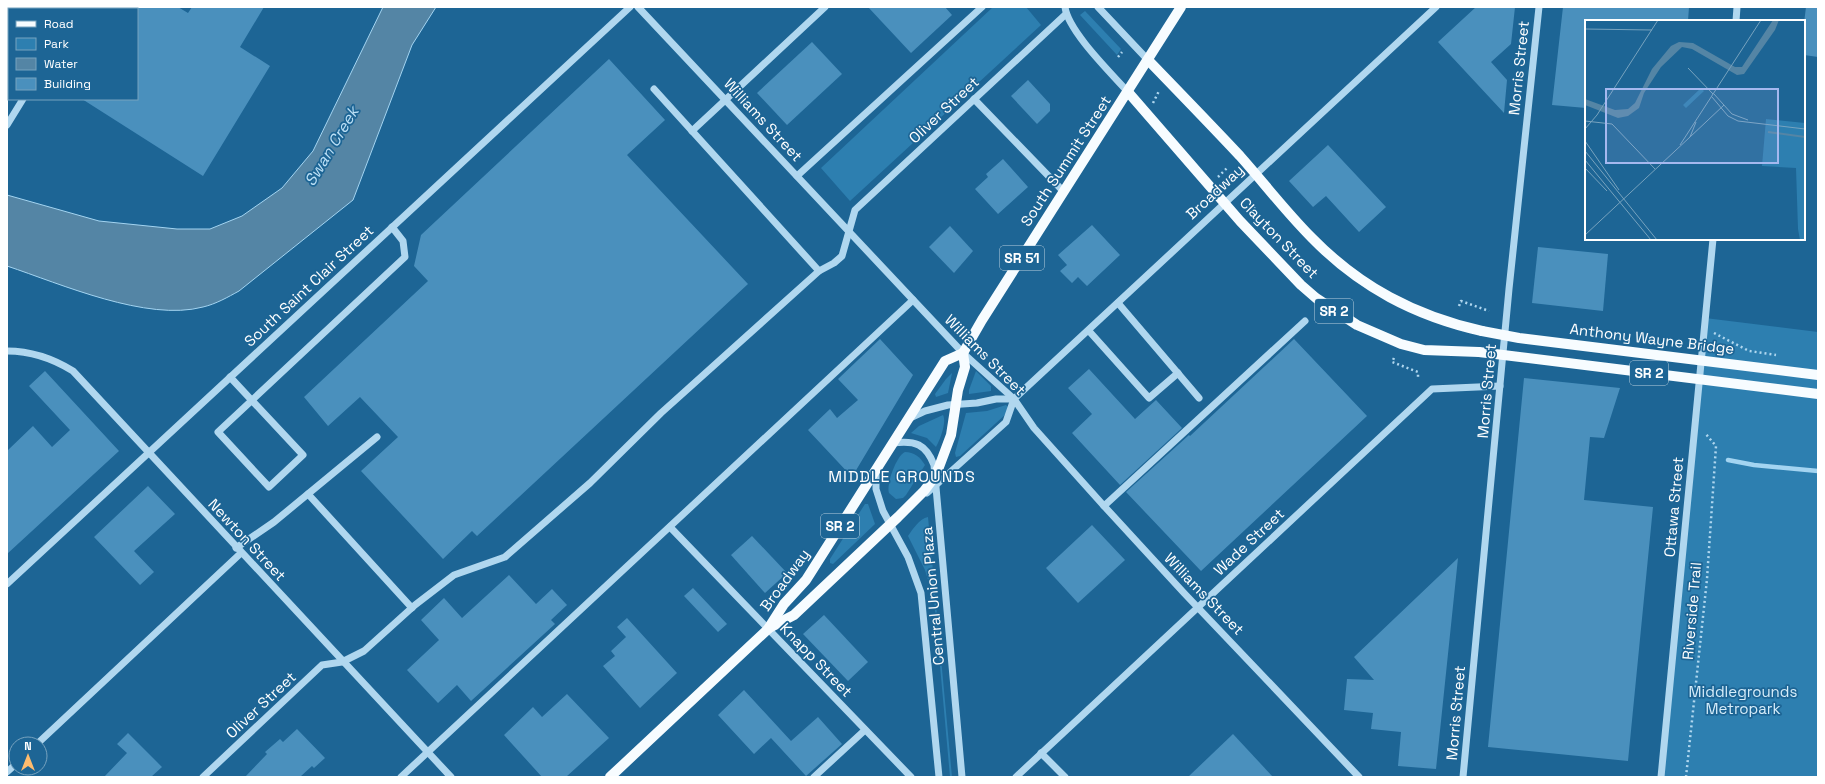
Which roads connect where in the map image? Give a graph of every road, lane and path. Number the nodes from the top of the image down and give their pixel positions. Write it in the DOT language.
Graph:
graph roads {
  1 [pos="630,7"];
  2 [pos="638,7"];
  3 [pos="825,7"];
  4 [pos="982,7"];
  5 [pos="1098,7"];
  6 [pos="1181,7"];
  7 [pos="1436,7"];
  8 [pos="1539,7"];
  9 [pos="1737,7"];
  10 [pos="1066,11"];
  11 [pos="1736,20"];
  12 [pos="1122,52"];
  13 [pos="1118,57"];
  14 [pos="1148,60"];
  15 [pos="654,89"];
  16 [pos="1128,92"];
  17 [pos="1159,92"];
  18 [pos="725,99"];
  19 [pos="974,99"];
  20 [pos="22,100"];
  21 [pos="1153,104"];
  22 [pos="7,125"];
  23 [pos="692,131"];
  24 [pos="1228,167"];
  25 [pos="1256,175"];
  26 [pos="796,176"];
  27 [pos="1218,176"];
  28 [pos="1064,192"];
  29 [pos="1225,204"];
  30 [pos="1255,207"];
  31 [pos="1250,212"];
  32 [pos="392,227"];
  33 [pos="849,230"];
  34 [pos="1714,240"];
  35 [pos="819,271"];
  36 [pos="913,300"];
  37 [pos="1118,303"];
  38 [pos="1459,306"];
  39 [pos="1489,311"];
  40 [pos="1305,321"];
  41 [pos="1089,331"];
  42 [pos="1482,331"];
  43 [pos="1714,333"];
  44 [pos="7,351"];
  45 [pos="963,353"];
  46 [pos="1778,356"];
  47 [pos="1394,358"];
  48 [pos="1178,373"];
  49 [pos="1818,375"];
  50 [pos="230,377"];
  51 [pos="1418,378"];
  52 [pos="1500,386"];
  53 [pos="1818,394"];
  54 [pos="1199,398"];
  55 [pos="1014,399"];
  56 [pos="252,401"];
  57 [pos="957,404"];
  58 [pos="908,419"];
  59 [pos="377,438"];
  60 [pos="893,443"];
  61 [pos="1716,446"];
  62 [pos="148,453"];
  63 [pos="876,469"];
  64 [pos="936,479"];
  65 [pos="308,494"];
  66 [pos="1104,506"];
  67 [pos="890,526"];
  68 [pos="670,527"];
  69 [pos="239,550"];
  70 [pos="7,584"];
  71 [pos="1198,607"];
  72 [pos="412,608"];
  73 [pos="768,629"];
  74 [pos="342,662"];
  75 [pos="865,730"];
  76 [pos="45,736"];
  77 [pos="428,752"];
  78 [pos="1041,753"];
  79 [pos="203,777"];
  80 [pos="401,777"];
  81 [pos="451,777"];
  82 [pos="610,777"];
  83 [pos="814,777"];
  84 [pos="911,777"];
  85 [pos="939,777"];
  86 [pos="962,777"];
  87 [pos="1016,777"];
  88 [pos="1065,777"];
  89 [pos="1359,777"];
  90 [pos="1464,777"];
  91 [pos="1661,777"];
  92 [pos="1686,777"];
  1 -- 32 [label="street, South Saint Clair Street"];
  2 -- 18 [label="street, Williams Street"];
  3 -- 18 [label="street"];
  4 -- 26 [label="street"];
  5 -- 14 [label="street, Clayton Street"];
  6 -- 14 [label="main road, South Summit Street"];
  7 -- 25 [label="street, Broadway"];
  8 -- 52 [label="street, Morris Street"];
  9 -- 11 [label="street"];
  10 -- 16 [label="street, Clayton Street"];
  10 -- 19 [label="street, Oliver Street"];
  12 -- 13 [label="path"];
  14 -- 16 [label="main road, South Summit Street"];
  14 -- 25 [label="main road, Clayton Street / SR 2"];
  15 -- 23 [label="street"];
  16 -- 28 [label="main road, South Summit Street / SR 51"];
  16 -- 29 [label="main road, Clayton Street / SR 2"];
  17 -- 21 [label="path"];
  18 -- 23 [label="street"];
  18 -- 26 [label="street, Williams Street"];
  19 -- 28 [label="street"];
  19 -- 33 [label="street, Oliver Street"];
  20 -- 22 [label="street"];
  23 -- 35 [label="street"];
  24 -- 27 [label="path"];
  25 -- 29 [label="street, Broadway"];
  25 -- 42 [label="main road, Clayton Street / SR 2"];
  26 -- 33 [label="street, Williams Street"];
  28 -- 45 [label="main road, South Summit Street / SR 51"];
  29 -- 37 [label="street, Broadway"];
  29 -- 53 [label="main road, Clayton Street / SR 2, bridge"];
  30 -- 31 [label="path"];
  32 -- 50 [label="street, South Saint Clair Street"];
  32 -- 56 [label="street"];
  33 -- 35 [label="street, Oliver Street"];
  33 -- 36 [label="street, Williams Street"];
  34 -- 91 [label="street, Ottawa Street"];
  35 -- 72 [label="street, Oliver Street"];
  36 -- 45 [label="street, Williams Street"];
  36 -- 68 [label="street"];
  37 -- 41 [label="street, Broadway"];
  37 -- 48 [label="street"];
  38 -- 39 [label="path"];
  40 -- 66 [label="street"];
  41 -- 48 [label="street"];
  41 -- 55 [label="street, Broadway"];
  42 -- 49 [label="main road, Anthony Wayne Bridge / SR 2, bridge"];
  43 -- 46 [label="path"];
  44 -- 62 [label="street, Newton Street"];
  45 -- 55 [label="street, Williams Street"];
  45 -- 57 [label="main road, SR 2"];
  45 -- 58 [label="main road, SR 2"];
  47 -- 51 [label="path"];
  48 -- 54 [label="street"];
  50 -- 56 [label="street"];
  50 -- 62 [label="street, South Saint Clair Street"];
  52 -- 71 [label="street, Wade Street"];
  52 -- 90 [label="street, Morris Street"];
  55 -- 57 [label="street"];
  55 -- 64 [label="street, Broadway"];
  55 -- 66 [label="street, Williams Street"];
  56 -- 56 [label="street"];
  57 -- 58 [label="street"];
  57 -- 64 [label="main road, SR 2"];
  58 -- 60 [label="main road, Broadway / SR 2"];
  59 -- 65 [label="street"];
  60 -- 63 [label="main road, Broadway / SR 2"];
  60 -- 64 [label="street, Central Union Plaza"];
  61 -- 92 [label="path, Riverside Trail"];
  62 -- 69 [label="street, Newton Street"];
  62 -- 70 [label="street, South Saint Clair Street"];
  63 -- 67 [label="street, Central Union Plaza"];
  63 -- 73 [label="main road, Broadway / SR 2"];
  64 -- 67 [label="main road, Broadway / SR 2"];
  64 -- 86 [label="street, Central Union Plaza"];
  65 -- 69 [label="street"];
  65 -- 72 [label="street"];
  66 -- 71 [label="street, Williams Street"];
  67 -- 73 [label="main road, Broadway / SR 2"];
  67 -- 85 [label="street, Central Union Plaza"];
  68 -- 73 [label="street, Knapp Street"];
  68 -- 77 [label="street"];
  69 -- 74 [label="street, Newton Street"];
  69 -- 76 [label="street"];
  71 -- 78 [label="street, Wade Street"];
  71 -- 89 [label="street, Williams Street"];
  72 -- 74 [label="street, Oliver Street"];
  73 -- 75 [label="street, Knapp Street"];
  73 -- 82 [label="main road, Broadway / SR 2"];
  74 -- 77 [label="street, Newton Street"];
  74 -- 79 [label="street, Oliver Street"];
  75 -- 83 [label="street"];
  75 -- 84 [label="street, Knapp Street"];
  77 -- 80 [label="street"];
  77 -- 81 [label="street, Newton Street"];
  78 -- 87 [label="street, Wade Street"];
  78 -- 88 [label="street"];
}
